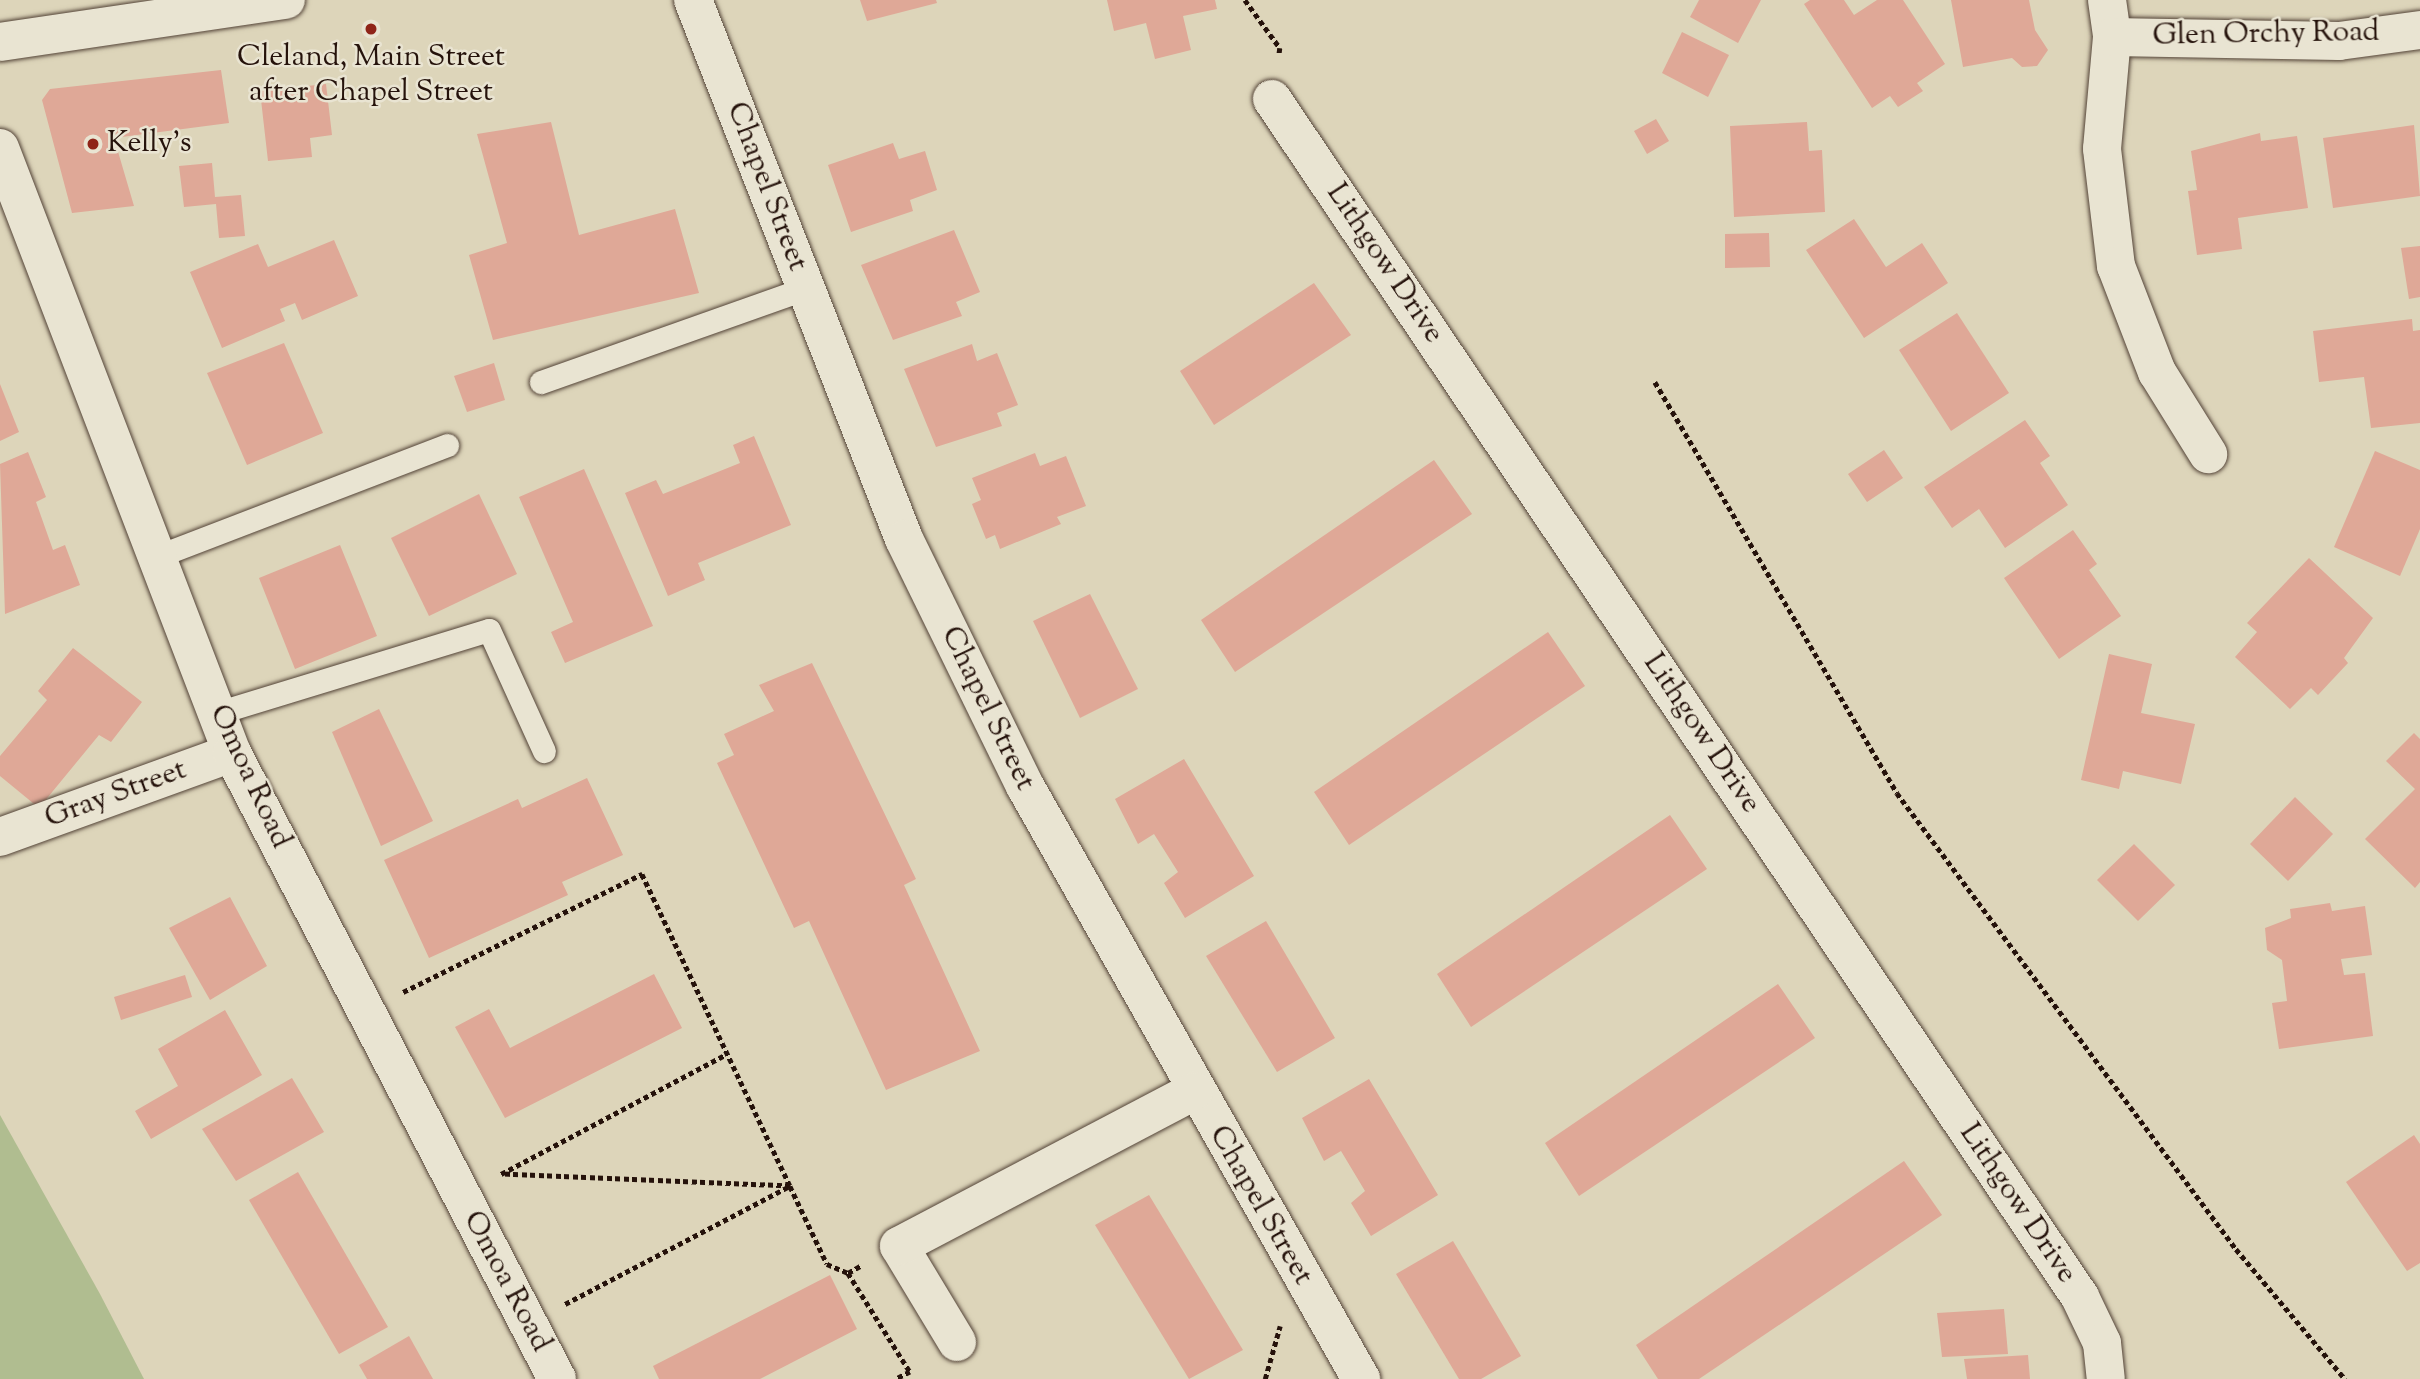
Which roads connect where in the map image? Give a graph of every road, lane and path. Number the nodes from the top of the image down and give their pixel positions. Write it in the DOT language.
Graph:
graph roads {
  1 [pos="286,0"];
  2 [pos="694,0"];
  3 [pos="1245,0"];
  4 [pos="2109,18"];
  5 [pos="2420,30"];
  6 [pos="0,42"];
  7 [pos="1272,99"];
  8 [pos="0,148"];
  9 [pos="806,288"];
  10 [pos="541,382"];
  11 [pos="1655,382"];
  12 [pos="447,445"];
  13 [pos="2208,454"];
  14 [pos="153,558"];
  15 [pos="217,713"];
  16 [pos="544,751"];
  17 [pos="233,753"];
  18 [pos="0,837"];
  19 [pos="365,1011"];
  20 [pos="725,1055"];
  21 [pos="1194,1091"];
  22 [pos="501,1174"];
  23 [pos="790,1186"];
  24 [pos="462,1199"];
  25 [pos="527,1324"];
  26 [pos="957,1342"];
  27 [pos="557,1379"];
  28 [pos="896,1379"];
  29 [pos="1361,1379"];
  30 [pos="2106,1379"];
  31 [pos="2345,1379"];
  1 -- 6 [label="street"];
  2 -- 9 [label="street, Chapel Street"];
  3 -- 7 [label="path"];
  4 -- 5 [label="street, Glen Orchy Road"];
  4 -- 13 [label="street"];
  7 -- 30 [label="street, Lithgow Drive"];
  8 -- 14 [label="street, Omoa Road"];
  9 -- 10 [label="lane"];
  9 -- 21 [label="street, Chapel Street"];
  11 -- 31 [label="path"];
  12 -- 14 [label="lane"];
  14 -- 15 [label="street, Omoa Road"];
  15 -- 16 [label="lane"];
  15 -- 17 [label="street, Omoa Road"];
  17 -- 18 [label="street, Gray Street"];
  17 -- 19 [label="street, Omoa Road"];
  19 -- 20 [label="path"];
  19 -- 24 [label="street, Omoa Road"];
  20 -- 22 [label="path"];
  20 -- 23 [label="path"];
  21 -- 26 [label="street"];
  21 -- 29 [label="street, Chapel Street"];
  22 -- 23 [label="path"];
  22 -- 24 [label="path"];
  23 -- 25 [label="path"];
  23 -- 28 [label="path"];
  24 -- 25 [label="street, Omoa Road"];
  25 -- 27 [label="street, Omoa Road"];
}
